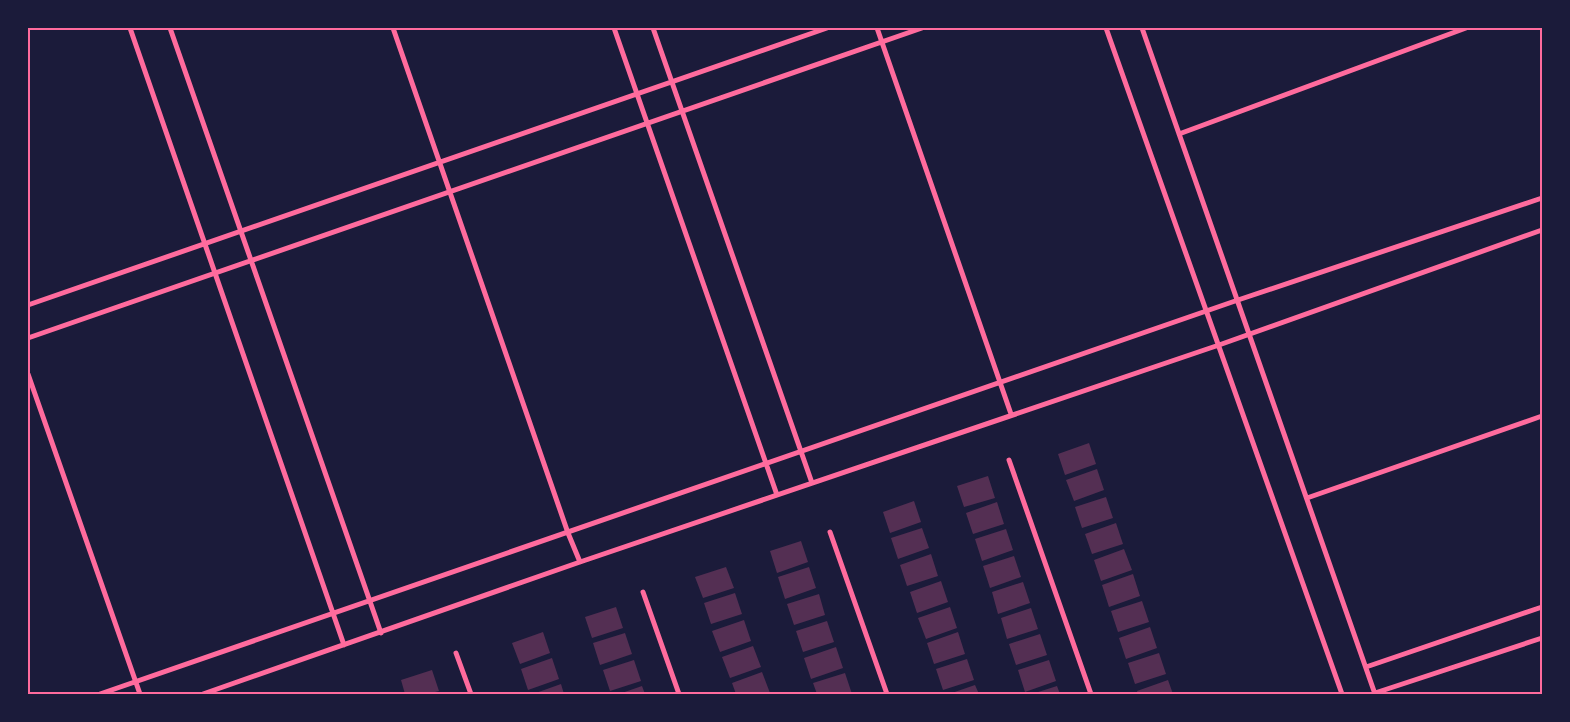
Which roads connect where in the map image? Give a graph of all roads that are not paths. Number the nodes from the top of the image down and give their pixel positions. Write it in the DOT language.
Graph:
graph roads {
  1 [pos="130,28"];
  2 [pos="170,28"];
  3 [pos="393,28"];
  4 [pos="614,28"];
  5 [pos="653,28"];
  6 [pos="828,28"];
  7 [pos="877,28"];
  8 [pos="922,28"];
  9 [pos="1106,28"];
  10 [pos="1142,28"];
  11 [pos="1466,28"];
  12 [pos="882,42"];
  13 [pos="672,81"];
  14 [pos="637,94"];
  15 [pos="682,111"];
  16 [pos="647,123"];
  17 [pos="1179,134"];
  18 [pos="440,162"];
  19 [pos="450,192"];
  20 [pos="1542,198"];
  21 [pos="1542,230"];
  22 [pos="241,231"];
  23 [pos="205,243"];
  24 [pos="251,260"];
  25 [pos="215,273"];
  26 [pos="1238,300"];
  27 [pos="28,305"];
  28 [pos="1206,312"];
  29 [pos="1249,334"];
  30 [pos="28,338"];
  31 [pos="1219,345"];
  32 [pos="28,374"];
  33 [pos="1001,383"];
  34 [pos="1012,414"];
  35 [pos="1542,416"];
  36 [pos="800,453"];
  37 [pos="1009,460"];
  38 [pos="766,464"];
  39 [pos="812,483"];
  40 [pos="777,495"];
  41 [pos="1306,498"];
  42 [pos="830,532"];
  43 [pos="568,533"];
  44 [pos="580,562"];
  45 [pos="643,592"];
  46 [pos="369,601"];
  47 [pos="1542,607"];
  48 [pos="332,614"];
  49 [pos="381,633"];
  50 [pos="1542,638"];
  51 [pos="344,645"];
  52 [pos="456,653"];
  53 [pos="1366,667"];
  54 [pos="136,682"];
  55 [pos="100,694"];
  56 [pos="140,694"];
  57 [pos="203,694"];
  58 [pos="471,694"];
  59 [pos="678,694"];
  60 [pos="887,694"];
  61 [pos="1091,694"];
  62 [pos="1342,694"];
  63 [pos="1375,694"];
  1 -- 23 [label="street"];
  2 -- 22 [label="street"];
  3 -- 18 [label="street"];
  4 -- 14 [label="street"];
  5 -- 13 [label="street"];
  6 -- 13 [label="street"];
  7 -- 12 [label="street"];
  8 -- 12 [label="street"];
  9 -- 28 [label="street"];
  10 -- 17 [label="street"];
  11 -- 17 [label="street"];
  12 -- 15 [label="street"];
  12 -- 33 [label="street"];
  13 -- 14 [label="street"];
  13 -- 15 [label="street"];
  14 -- 16 [label="street"];
  14 -- 18 [label="street"];
  15 -- 16 [label="street"];
  15 -- 36 [label="street"];
  16 -- 19 [label="street"];
  16 -- 38 [label="street"];
  17 -- 26 [label="street"];
  18 -- 19 [label="street"];
  18 -- 22 [label="street"];
  19 -- 24 [label="street"];
  19 -- 43 [label="street"];
  20 -- 26 [label="street"];
  21 -- 29 [label="street"];
  22 -- 23 [label="street"];
  22 -- 24 [label="street"];
  23 -- 25 [label="street"];
  23 -- 27 [label="street"];
  24 -- 25 [label="street"];
  24 -- 46 [label="street"];
  25 -- 30 [label="street"];
  25 -- 48 [label="street"];
  26 -- 28 [label="street"];
  26 -- 29 [label="street"];
  28 -- 31 [label="street"];
  28 -- 33 [label="street"];
  29 -- 31 [label="street"];
  29 -- 41 [label="street"];
  31 -- 34 [label="street"];
  31 -- 62 [label="street"];
  32 -- 54 [label="street"];
  33 -- 34 [label="street"];
  33 -- 36 [label="street"];
  34 -- 39 [label="street"];
  35 -- 41 [label="street"];
  36 -- 38 [label="street"];
  36 -- 39 [label="street"];
  37 -- 61 [label="street"];
  38 -- 40 [label="street"];
  38 -- 43 [label="street"];
  39 -- 40 [label="street"];
  40 -- 44 [label="street"];
  41 -- 53 [label="street"];
  42 -- 60 [label="street"];
  43 -- 44 [label="street"];
  43 -- 46 [label="street"];
  44 -- 49 [label="street"];
  45 -- 59 [label="street"];
  46 -- 48 [label="street"];
  46 -- 49 [label="street"];
  47 -- 53 [label="street"];
  48 -- 51 [label="street"];
  48 -- 54 [label="street"];
  49 -- 51 [label="street"];
  50 -- 63 [label="street"];
  51 -- 57 [label="street"];
  52 -- 58 [label="street"];
  53 -- 63 [label="street"];
  54 -- 55 [label="street"];
  54 -- 56 [label="street"];
}
